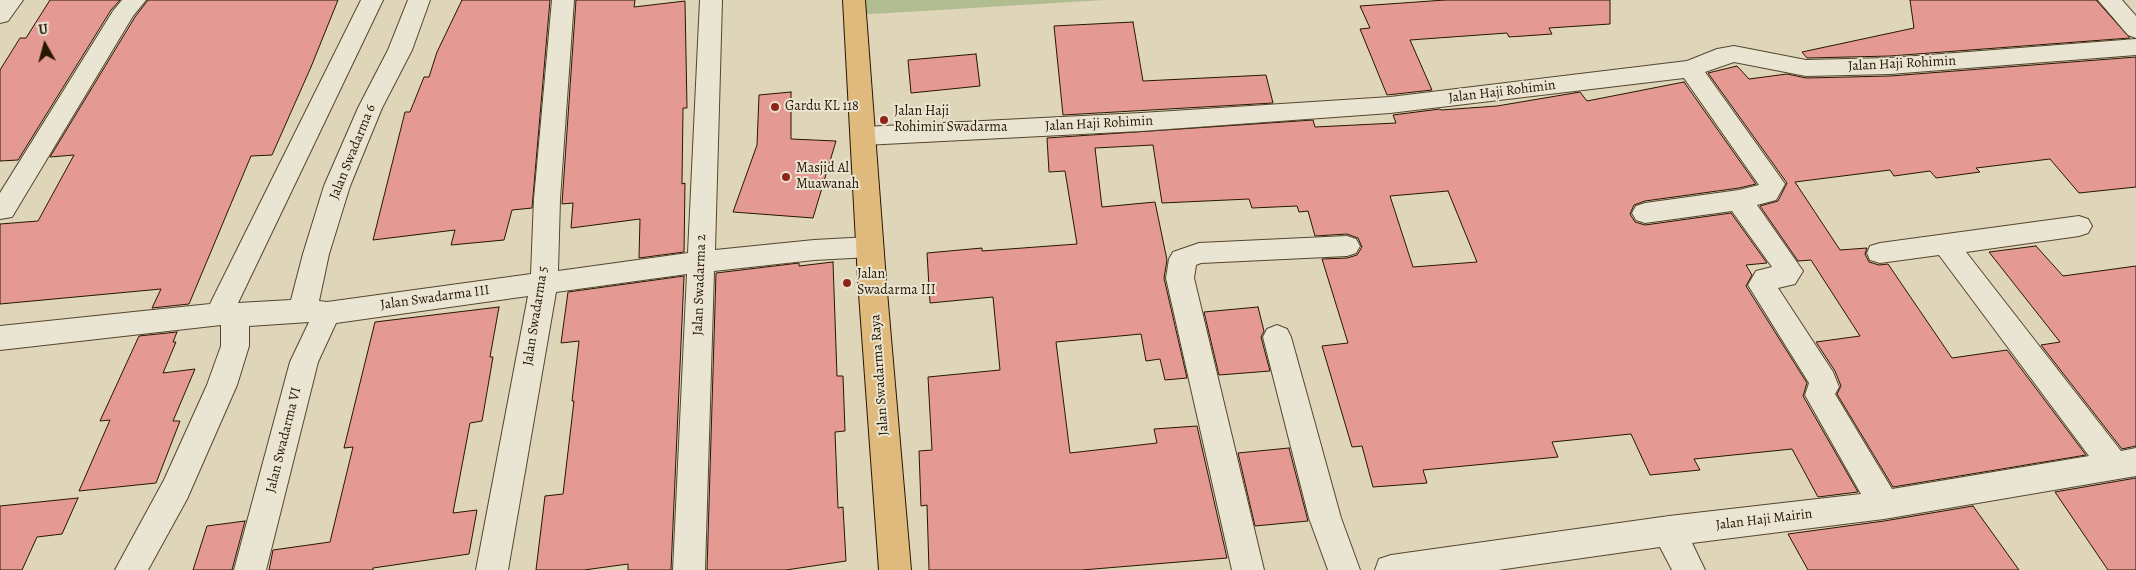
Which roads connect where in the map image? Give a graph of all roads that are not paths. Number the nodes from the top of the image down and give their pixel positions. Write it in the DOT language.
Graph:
graph roads {
  1 [pos="12,0"];
  2 [pos="135,0"];
  3 [pos="372,0"];
  4 [pos="419,0"];
  5 [pos="563,0"];
  6 [pos="711,0"];
  7 [pos="854,0"];
  8 [pos="2109,0"];
  9 [pos="0,16"];
  10 [pos="2136,30"];
  11 [pos="2136,47"];
  12 [pos="1690,69"];
  13 [pos="864,136"];
  14 [pos="1739,200"];
  15 [pos="3,210"];
  16 [pos="1645,213"];
  17 [pos="2079,226"];
  18 [pos="1945,244"];
  19 [pos="1348,246"];
  20 [pos="870,247"];
  21 [pos="1880,252"];
  22 [pos="700,262"];
  23 [pos="544,283"];
  24 [pos="303,312"];
  25 [pos="234,314"];
  26 [pos="1277,337"];
  27 [pos="0,338"];
  28 [pos="2125,464"];
  29 [pos="1884,505"];
  30 [pos="1669,531"];
  31 [pos="131,570"];
  32 [pos="250,570"];
  33 [pos="492,570"];
  34 [pos="689,570"];
  35 [pos="895,570"];
  36 [pos="1248,570"];
  37 [pos="1344,570"];
  38 [pos="1391,570"];
  39 [pos="1689,570"];
  1 -- 9 [label="street"];
  2 -- 15 [label="street"];
  3 -- 25 [label="street"];
  4 -- 24 [label="street, Jalan Swadarma 6"];
  5 -- 23 [label="street, Jalan Swadarma 5"];
  6 -- 22 [label="street, Jalan Swadarma 2"];
  7 -- 13 [label="main road, Jalan Swadarma Raya"];
  8 -- 10 [label="street"];
  11 -- 12 [label="street, Jalan Haji Rohimin"];
  12 -- 13 [label="street, Jalan Haji Rohimin"];
  12 -- 14 [label="street"];
  13 -- 20 [label="main road, Jalan Swadarma Raya"];
  14 -- 16 [label="street"];
  14 -- 29 [label="street"];
  17 -- 18 [label="street"];
  18 -- 21 [label="street"];
  18 -- 28 [label="street"];
  19 -- 36 [label="street"];
  20 -- 22 [label="street, Jalan Swadarma III"];
  20 -- 35 [label="main road, Jalan Swadarma Raya"];
  22 -- 23 [label="street, Jalan Swadarma III"];
  22 -- 34 [label="street, Jalan Swadarma 2"];
  23 -- 24 [label="street, Jalan Swadarma III"];
  23 -- 33 [label="street, Jalan Swadarma 5"];
  24 -- 25 [label="street, Jalan Swadarma III"];
  24 -- 32 [label="street, Jalan Swadarma VI"];
  25 -- 27 [label="street, Jalan Swadarma III"];
  25 -- 31 [label="street"];
  26 -- 37 [label="street"];
  28 -- 29 [label="street, Jalan Haji Mairin"];
  29 -- 30 [label="street, Jalan Haji Mairin"];
  30 -- 38 [label="street, Jalan Haji Mairin"];
  30 -- 39 [label="street"];
}
